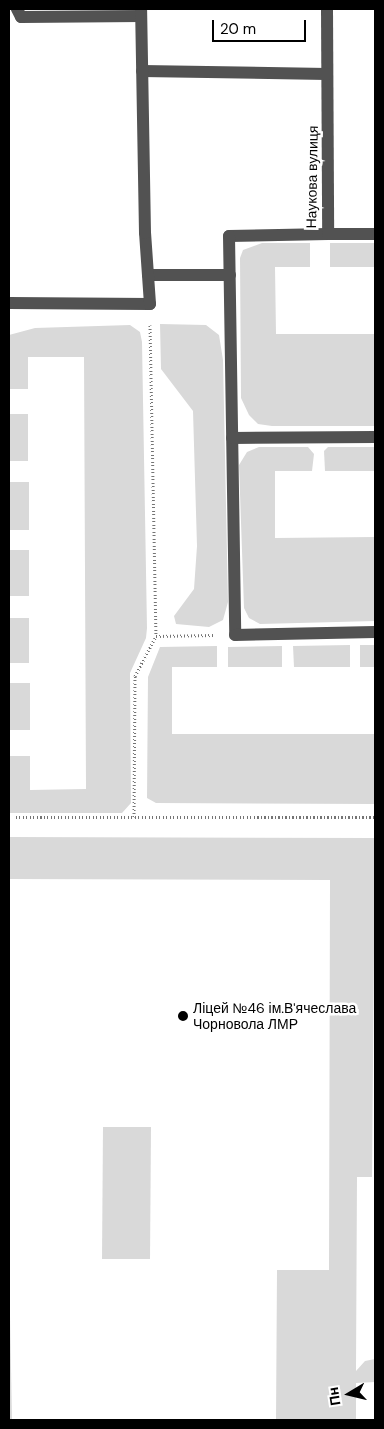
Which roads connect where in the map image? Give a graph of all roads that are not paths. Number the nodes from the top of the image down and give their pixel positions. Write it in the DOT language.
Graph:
graph roads {
  1 [pos="17,9"];
  2 [pos="327,9"];
  3 [pos="140,12"];
  4 [pos="142,71"];
  5 [pos="328,74"];
  6 [pos="328,234"];
  7 [pos="375,234"];
  8 [pos="148,275"];
  9 [pos="230,275"];
  10 [pos="9,303"];
  11 [pos="375,437"];
  12 [pos="232,438"];
  13 [pos="375,632"];
  1 -- 3 [label="lane"];
  2 -- 5 [label="lane, Наукова вулиця"];
  3 -- 4 [label="lane"];
  4 -- 5 [label="lane"];
  4 -- 8 [label="lane"];
  5 -- 6 [label="lane, Наукова вулиця"];
  6 -- 7 [label="lane"];
  6 -- 9 [label="lane, Наукова вулиця"];
  8 -- 9 [label="lane"];
  8 -- 10 [label="lane"];
  9 -- 12 [label="lane, Наукова вулиця"];
  11 -- 12 [label="lane"];
  12 -- 13 [label="lane, Наукова вулиця"];
}
